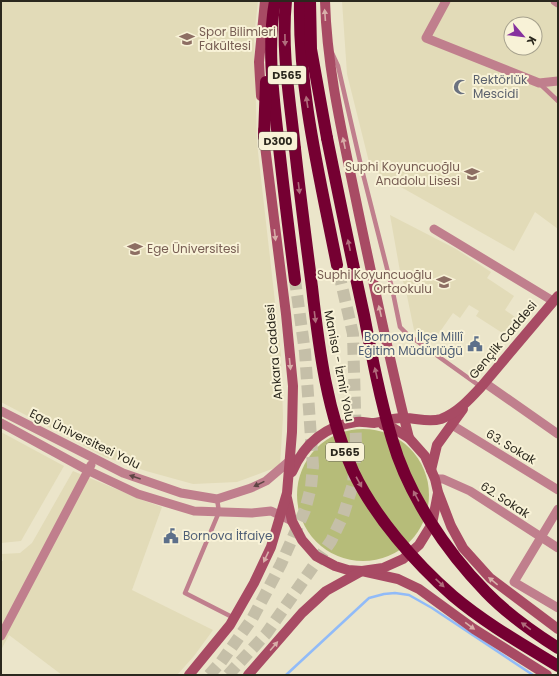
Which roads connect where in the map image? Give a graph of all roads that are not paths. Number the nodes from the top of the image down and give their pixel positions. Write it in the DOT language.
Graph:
graph roads {
  1 [pos="265,1"];
  2 [pos="286,1"];
  3 [pos="300,1"];
  4 [pos="310,1"];
  5 [pos="325,1"];
  6 [pos="446,1"];
  7 [pos="555,1"];
  8 [pos="558,3"];
  9 [pos="274,7"];
  10 [pos="329,46"];
  11 [pos="558,81"];
  12 [pos="539,83"];
  13 [pos="558,101"];
  14 [pos="264,138"];
  15 [pos="434,229"];
  16 [pos="337,265"];
  17 [pos="295,280"];
  18 [pos="555,299"];
  19 [pos="483,385"];
  20 [pos="468,401"];
  21 [pos="1,411"];
  22 [pos="404,418"];
  23 [pos="1,423"];
  24 [pos="375,423"];
  25 [pos="452,425"];
  26 [pos="558,434"];
  27 [pos="409,438"];
  28 [pos="309,444"];
  29 [pos="94,458"];
  30 [pos="290,461"];
  31 [pos="87,470"];
  32 [pos="433,475"];
  33 [pos="558,490"];
  34 [pos="438,492"];
  35 [pos="287,493"];
  36 [pos="217,499"];
  37 [pos="558,509"];
  38 [pos="219,512"];
  39 [pos="280,516"];
  40 [pos="292,522"];
  41 [pos="541,538"];
  42 [pos="558,548"];
  43 [pos="362,571"];
  44 [pos="558,608"];
  45 [pos="234,618"];
  46 [pos="558,629"];
  47 [pos="1,636"];
  48 [pos="558,648"];
  49 [pos="558,666"];
  50 [pos="189,675"];
  51 [pos="248,675"];
  52 [pos="546,675"];
  1 -- 14 [label="main road, Ankara Caddesi"];
  2 -- 49 [label="highway, Manisa - İzmir Yolu / D565, one-way, bridge"];
  16 -- 3 [label="highway, D300, one-way"];
  48 -- 4 [label="highway, D565, one-way, bridge"];
  10 -- 5 [label="main road, one-way"];
  6 -- 12 [label="street"];
  7 -- 8 [label="street"];
  9 -- 14 [label="highway"];
  9 -- 17 [label="highway, D300"];
  10 -- 19 [label="lane"];
  22 -- 10 [label="main road, one-way"];
  11 -- 12 [label="street"];
  12 -- 13 [label="lane"];
  14 -- 30 [label="main road, Ankara Caddesi, one-way"];
  15 -- 18 [label="street"];
  18 -- 19 [label="main road, Gençlik Caddesi"];
  19 -- 20 [label="main road, Gençlik Caddesi"];
  19 -- 26 [label="street"];
  20 -- 22 [label="main road, Gençlik Caddesi"];
  20 -- 25 [label="main road, Gençlik Caddesi"];
  21 -- 29 [label="street, Ege Üniversitesi Yolu"];
  22 -- 24 [label="main road, Gençlik Caddesi"];
  22 -- 27 [label="main road"];
  23 -- 31 [label="street, Ege Üniversitesi Yolu"];
  24 -- 27 [label="main road"];
  24 -- 28 [label="main road"];
  25 -- 32 [label="main road, Gençlik Caddesi"];
  25 -- 33 [label="street, 63. Sokak"];
  27 -- 32 [label="main road"];
  28 -- 30 [label="street, Ege Üniversitesi Yolu"];
  28 -- 35 [label="main road"];
  29 -- 31 [label="street"];
  36 -- 29 [label="street, Ege Üniversitesi Yolu, one-way"];
  30 -- 35 [label="main road, Ankara Caddesi"];
  30 -- 36 [label="street, Ege Üniversitesi Yolu, one-way"];
  31 -- 38 [label="street, Ege Üniversitesi Yolu"];
  31 -- 47 [label="street"];
  32 -- 34 [label="main road"];
  32 -- 41 [label="street, 62. Sokak"];
  34 -- 43 [label="main road"];
  46 -- 34 [label="main road, one-way"];
  35 -- 39 [label="main road, Ankara Caddesi"];
  35 -- 40 [label="main road"];
  36 -- 38 [label="lane"];
  37 -- 41 [label="street"];
  38 -- 39 [label="street, Ege Üniversitesi Yolu"];
  38 -- 45 [label="lane"];
  39 -- 40 [label="street, Ege Üniversitesi Yolu"];
  39 -- 45 [label="main road, Ankara Caddesi, one-way"];
  40 -- 43 [label="main road"];
  41 -- 42 [label="street, 62. Sokak"];
  41 -- 44 [label="street"];
  51 -- 43 [label="main road, one-way"];
  43 -- 52 [label="main road, one-way"];
  45 -- 50 [label="main road, Ankara Caddesi"];
}
